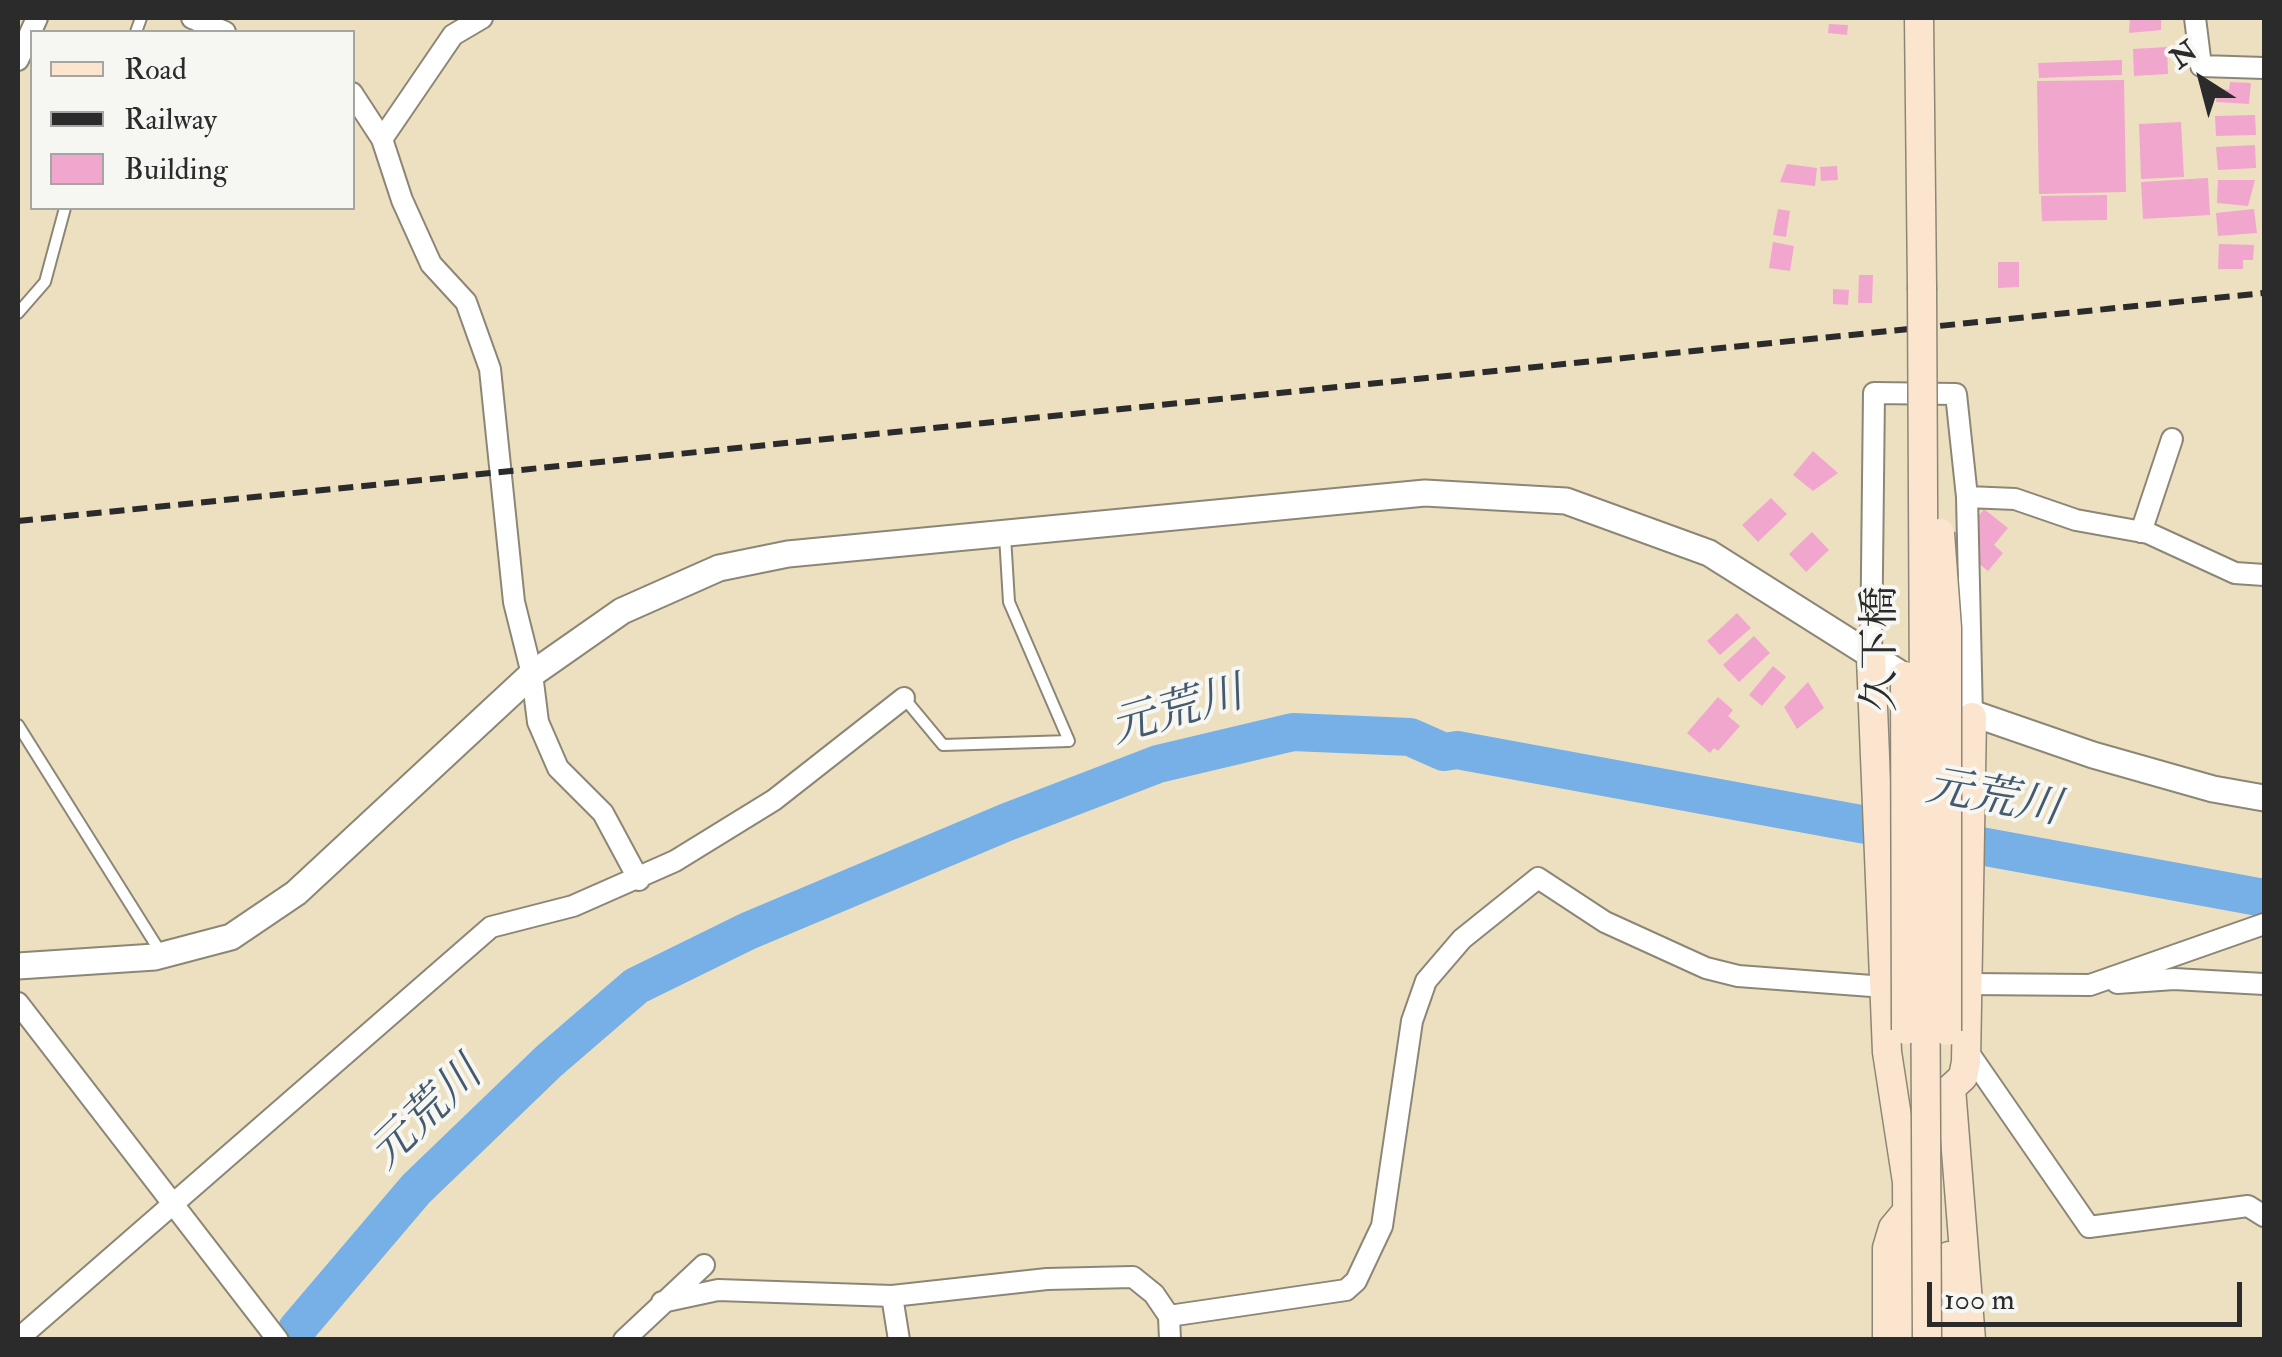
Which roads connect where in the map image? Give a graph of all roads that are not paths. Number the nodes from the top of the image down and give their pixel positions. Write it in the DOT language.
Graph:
graph roads {
  1 [pos="192,18"];
  2 [pos="482,18"];
  3 [pos="1919,18"];
  4 [pos="2195,18"];
  5 [pos="221,30"];
  6 [pos="30,33"];
  7 [pos="18,60"];
  8 [pos="2264,68"];
  9 [pos="355,98"];
  10 [pos="382,139"];
  11 [pos="65,210"];
  12 [pos="1922,287"];
  13 [pos="18,313"];
  14 [pos="2172,439"];
  15 [pos="1967,498"];
  16 [pos="2142,532"];
  17 [pos="1005,533"];
  18 [pos="2264,574"];
  19 [pos="1871,658"];
  20 [pos="532,674"];
  21 [pos="904,698"];
  22 [pos="1972,717"];
  23 [pos="18,725"];
  24 [pos="2264,798"];
  25 [pos="639,880"];
  26 [pos="2264,924"];
  27 [pos="162,956"];
  28 [pos="18,966"];
  29 [pos="1968,984"];
  30 [pos="2264,984"];
  31 [pos="1886,986"];
  32 [pos="2090,986"];
  33 [pos="18,1002"];
  34 [pos="1957,1040"];
  35 [pos="1898,1113"];
  36 [pos="1957,1185"];
  37 [pos="171,1204"];
  38 [pos="1908,1210"];
  39 [pos="2264,1216"];
  40 [pos="704,1266"];
  41 [pos="892,1296"];
  42 [pos="662,1302"];
  43 [pos="1169,1316"];
  44 [pos="18,1340"];
  45 [pos="278,1340"];
  46 [pos="624,1340"];
  47 [pos="899,1340"];
  48 [pos="1170,1340"];
  49 [pos="1887,1340"];
  50 [pos="1908,1340"];
  51 [pos="1927,1340"];
  52 [pos="1949,1340"];
  53 [pos="1971,1340"];
  1 -- 5 [label="street"];
  2 -- 10 [label="street"];
  3 -- 12 [label="main road, 久下橋"];
  4 -- 8 [label="street"];
  6 -- 7 [label="street"];
  9 -- 10 [label="street"];
  10 -- 20 [label="street"];
  11 -- 13 [label="lane"];
  12 -- 34 [label="main road, bridge"];
  12 -- 35 [label="main road, bridge"];
  12 -- 51 [label="main road, 久下橋, bridge"];
  14 -- 16 [label="street"];
  15 -- 16 [label="street"];
  15 -- 19 [label="street"];
  15 -- 22 [label="street"];
  16 -- 18 [label="street"];
  17 -- 19 [label="street"];
  17 -- 20 [label="street"];
  17 -- 21 [label="lane"];
  19 -- 22 [label="street"];
  19 -- 31 [label="main road"];
  20 -- 25 [label="street"];
  20 -- 27 [label="street"];
  21 -- 25 [label="street"];
  22 -- 24 [label="street"];
  22 -- 29 [label="main road"];
  23 -- 27 [label="lane"];
  25 -- 37 [label="street"];
  26 -- 32 [label="street"];
  27 -- 28 [label="street"];
  29 -- 32 [label="street"];
  29 -- 34 [label="main road"];
  30 -- 32 [label="street"];
  31 -- 35 [label="main road"];
  31 -- 43 [label="street"];
  33 -- 37 [label="street"];
  34 -- 36 [label="main road"];
  34 -- 39 [label="street"];
  35 -- 38 [label="main road"];
  36 -- 52 [label="main road"];
  36 -- 53 [label="main road"];
  37 -- 44 [label="street"];
  37 -- 45 [label="street"];
  38 -- 49 [label="main road"];
  38 -- 50 [label="main road"];
  40 -- 42 [label="street"];
  41 -- 42 [label="street"];
  41 -- 43 [label="street"];
  41 -- 47 [label="street"];
  42 -- 46 [label="street"];
  43 -- 48 [label="street"];
}
